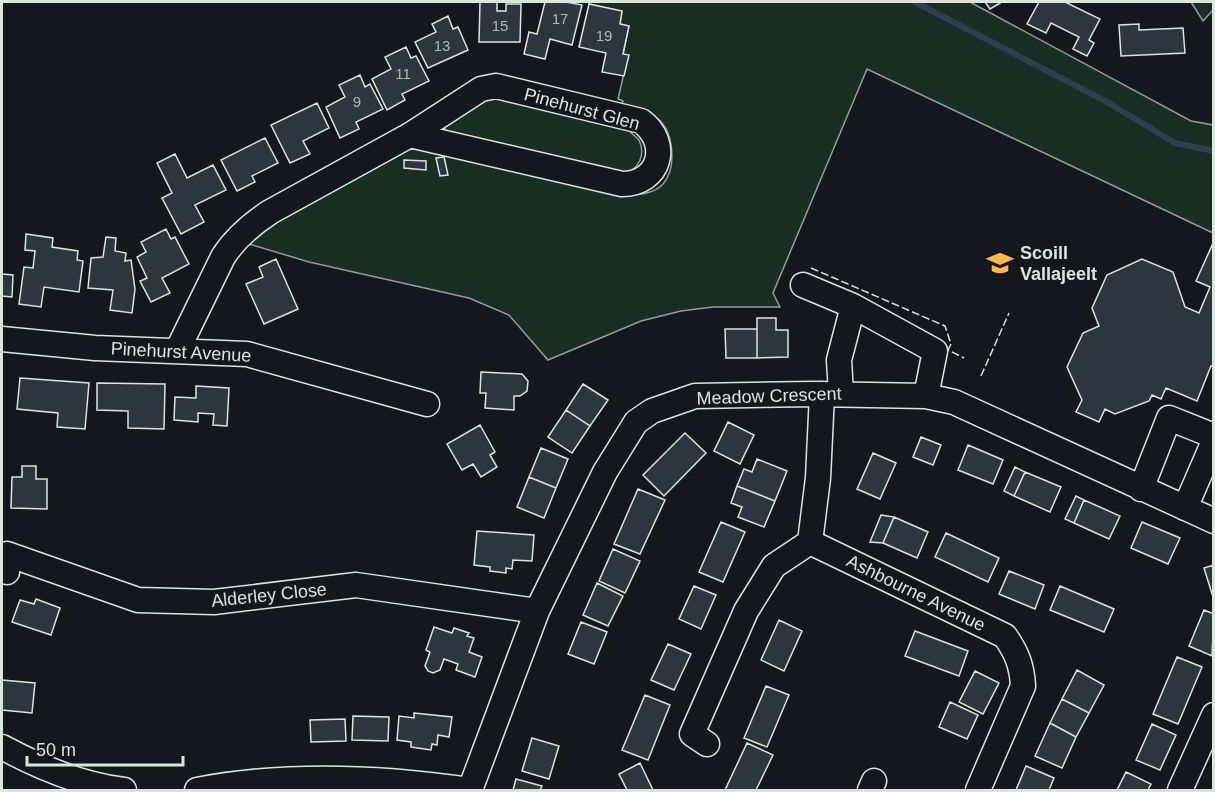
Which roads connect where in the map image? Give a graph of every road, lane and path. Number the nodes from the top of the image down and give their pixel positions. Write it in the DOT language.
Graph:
graph roads {
  1 [pos="410,135"];
  2 [pos="803,285"];
  3 [pos="853,306"];
  4 [pos="2,339"];
  5 [pos="178,349"];
  6 [pos="831,394"];
  7 [pos="926,396"];
  8 [pos="427,404"];
  9 [pos="1214,436"];
  10 [pos="1214,441"];
  11 [pos="1141,489"];
  12 [pos="1185,508"];
  13 [pos="1214,521"];
  14 [pos="810,542"];
  15 [pos="7,554"];
  16 [pos="537,612"];
  17 [pos="1214,715"];
  18 [pos="707,744"];
  19 [pos="2,747"];
  20 [pos="124,790"];
  21 [pos="197,790"];
  22 [pos="470,790"];
  23 [pos="978,790"];
  24 [pos="1180,790"];
  1 -- 1 [label="street, Pinehurst Glen"];
  1 -- 5 [label="street, Pinehurst Glen"];
  2 -- 3 [label="street"];
  3 -- 6 [label="street"];
  3 -- 7 [label="street"];
  4 -- 5 [label="street, Pinehurst Avenue"];
  5 -- 8 [label="street, Pinehurst Avenue"];
  6 -- 7 [label="street, Meadow Crescent"];
  6 -- 14 [label="street"];
  6 -- 16 [label="street, Meadow Crescent"];
  7 -- 11 [label="street, Meadow Crescent"];
  9 -- 11 [label="street"];
  10 -- 12 [label="street"];
  11 -- 12 [label="street, Meadow Crescent"];
  12 -- 13 [label="street, Meadow Crescent"];
  14 -- 18 [label="street"];
  14 -- 23 [label="street, Ashbourne Avenue"];
  15 -- 16 [label="street, Alderley Close"];
  16 -- 22 [label="street, Meadow Crescent"];
  17 -- 24 [label="street"];
  19 -- 20 [label="street"];
  21 -- 22 [label="street"];
}
